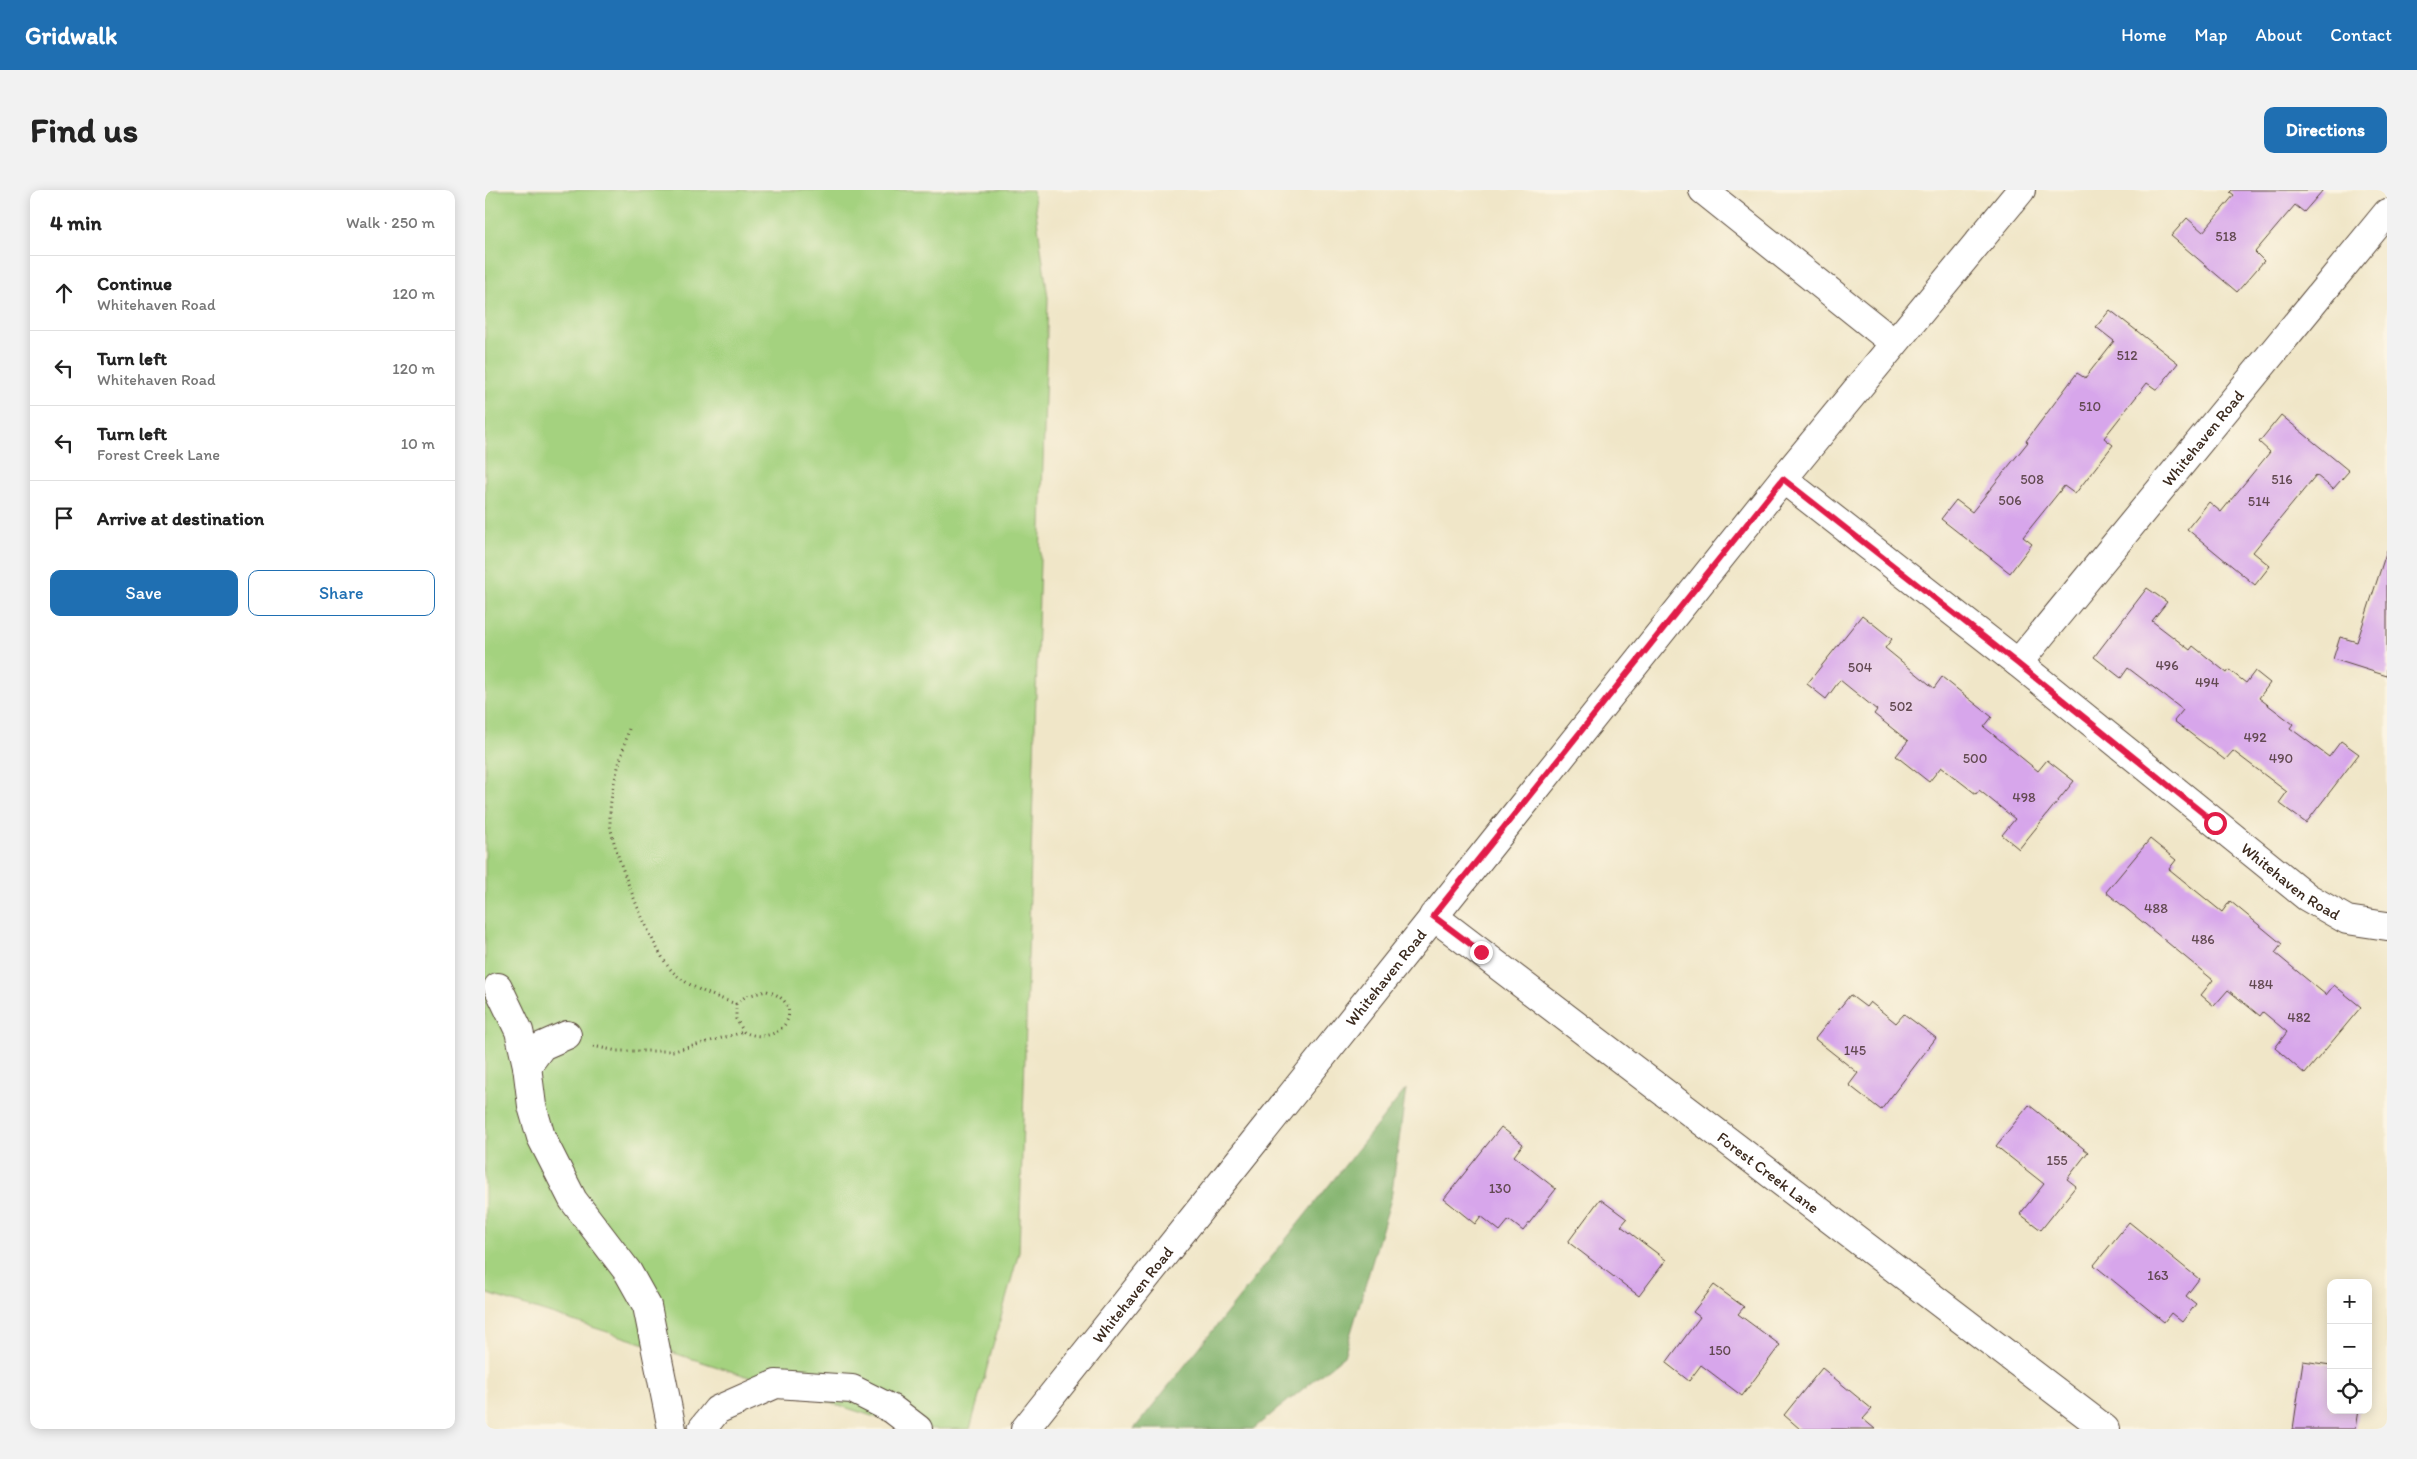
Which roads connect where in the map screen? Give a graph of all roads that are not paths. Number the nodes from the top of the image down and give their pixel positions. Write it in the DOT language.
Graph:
graph roads {
  1 [pos="1703,190"];
  2 [pos="2021,190"];
  3 [pos="2387,213"];
  4 [pos="1894,344"];
  5 [pos="1783,479"];
  6 [pos="2017,663"];
  7 [pos="1433,916"];
  8 [pos="2387,926"];
  9 [pos="498,987"];
  10 [pos="567,1035"];
  11 [pos="527,1066"];
  12 [pos="672,1429"];
  13 [pos="702,1429"];
  14 [pos="918,1429"];
  15 [pos="1025,1429"];
  16 [pos="2105,1429"];
  1 -- 4 [label="street"];
  2 -- 4 [label="street, Whitehaven Road"];
  3 -- 6 [label="street, Whitehaven Road"];
  4 -- 5 [label="street, Whitehaven Road"];
  5 -- 6 [label="street, Whitehaven Road"];
  5 -- 7 [label="street, Whitehaven Road"];
  6 -- 8 [label="street, Whitehaven Road"];
  7 -- 15 [label="street, Whitehaven Road"];
  7 -- 16 [label="street, Forest Creek Lane"];
  9 -- 11 [label="street"];
  10 -- 11 [label="street"];
  11 -- 12 [label="street"];
  13 -- 14 [label="street"];
}
